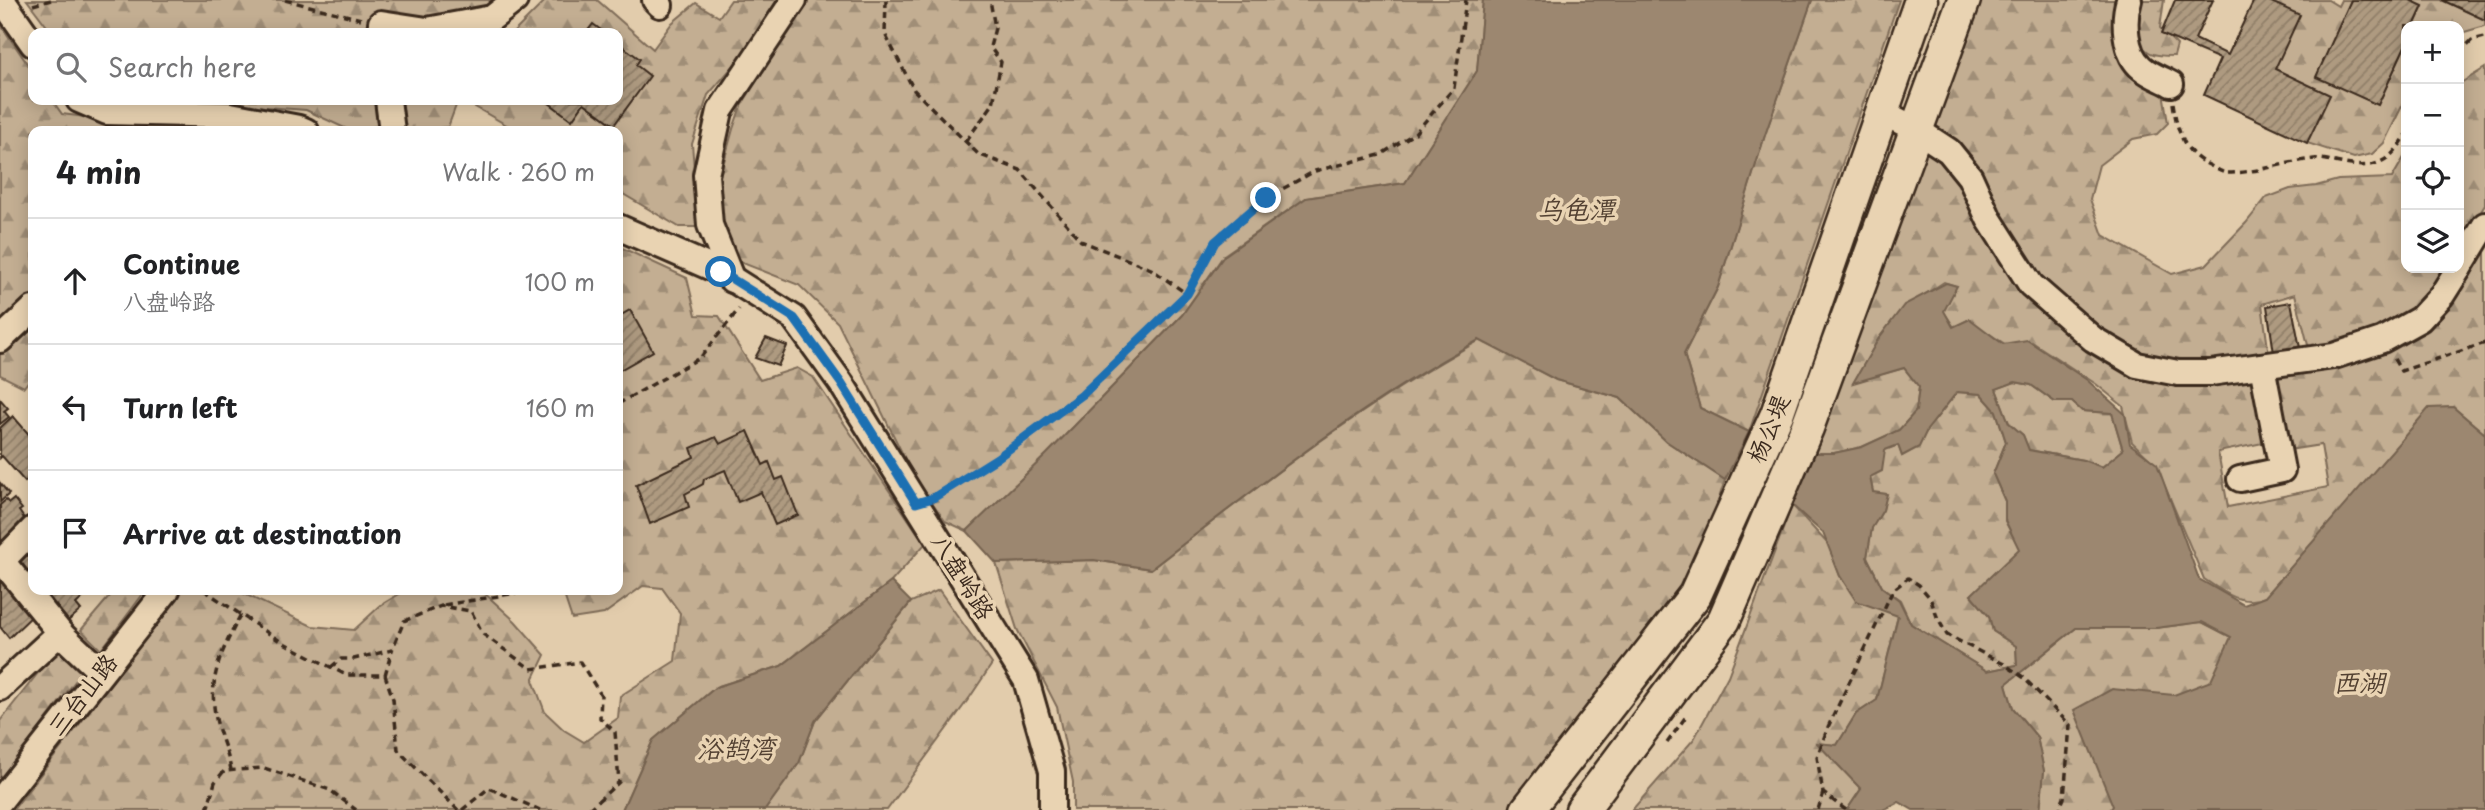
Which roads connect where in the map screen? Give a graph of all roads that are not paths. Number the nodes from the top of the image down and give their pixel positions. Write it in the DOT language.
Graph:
graph roads {
  1 [pos="2,0"];
  2 [pos="515,0"];
  3 [pos="794,0"];
  4 [pos="1921,0"];
  5 [pos="1964,0"];
  6 [pos="2129,0"];
  7 [pos="380,19"];
  8 [pos="418,28"];
  9 [pos="438,28"];
  10 [pos="28,37"];
  11 [pos="2171,84"];
  12 [pos="91,105"];
  13 [pos="389,105"];
  14 [pos="1882,112"];
  15 [pos="128,122"];
  16 [pos="236,123"];
  17 [pos="274,126"];
  18 [pos="391,126"];
  19 [pos="1917,130"];
  20 [pos="2485,225"];
  21 [pos="623,230"];
  22 [pos="2464,260"];
  23 [pos="2456,273"];
  24 [pos="732,280"];
  25 [pos="28,314"];
  26 [pos="0,340"];
  27 [pos="2262,366"];
  28 [pos="2240,479"];
  29 [pos="28,534"];
  30 [pos="28,593"];
  31 [pos="30,595"];
  32 [pos="163,595"];
  33 [pos="62,635"];
  34 [pos="101,672"];
  35 [pos="0,688"];
  36 [pos="0,801"];
  37 [pos="1052,810"];
  38 [pos="1527,810"];
  39 [pos="1582,810"];
  1 -- 10 [label="street"];
  2 -- 9 [label="street"];
  3 -- 24 [label="street"];
  4 -- 14 [label="main road, 杨公堤"];
  5 -- 19 [label="main road, 杨公堤"];
  6 -- 11 [label="street"];
  7 -- 8 [label="street"];
  12 -- 15 [label="street"];
  13 -- 18 [label="street"];
  14 -- 19 [label="street"];
  14 -- 38 [label="main road, 杨公堤"];
  15 -- 16 [label="street"];
  16 -- 17 [label="street"];
  19 -- 27 [label="street"];
  19 -- 39 [label="main road, 杨公堤"];
  20 -- 22 [label="street"];
  21 -- 24 [label="street, 八盘岭路"];
  23 -- 27 [label="street"];
  24 -- 37 [label="street, 八盘岭路"];
  25 -- 26 [label="street"];
  27 -- 28 [label="street"];
  29 -- 30 [label="street"];
  31 -- 33 [label="street"];
  32 -- 34 [label="street, 三台山路"];
  33 -- 34 [label="street"];
  33 -- 35 [label="street"];
  34 -- 36 [label="street, 三台山路"];
}
